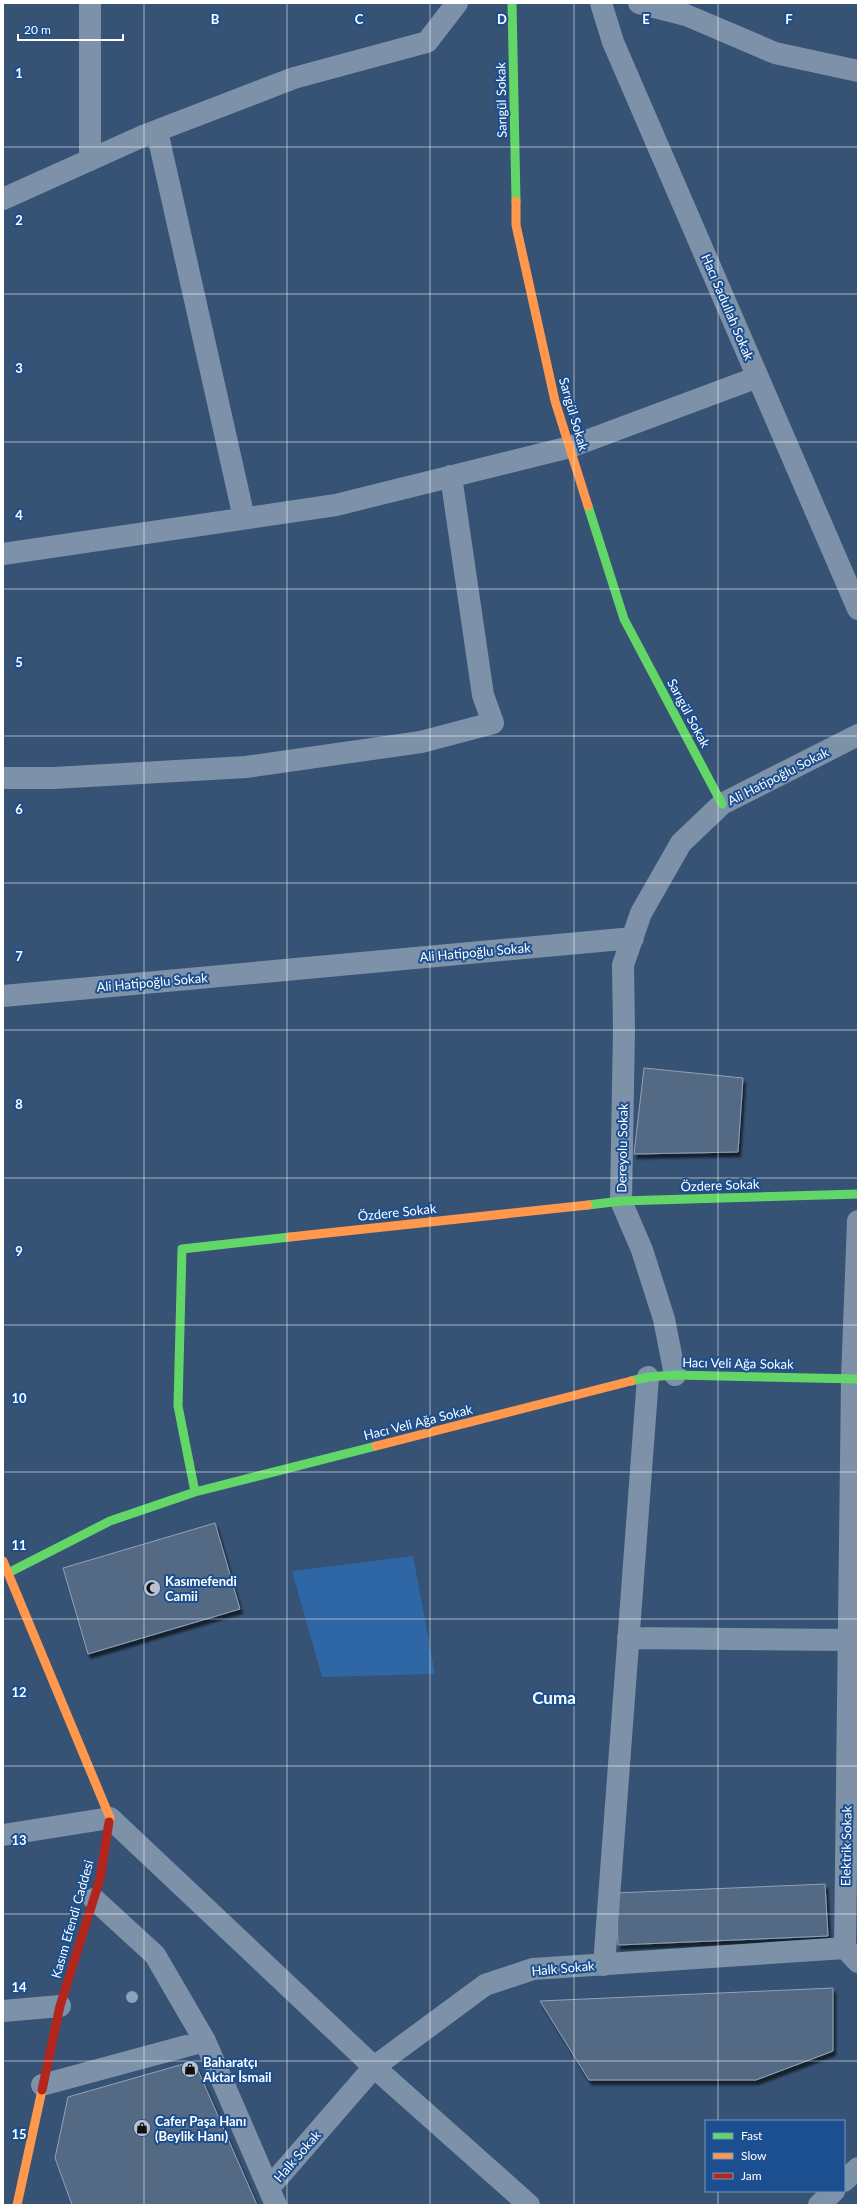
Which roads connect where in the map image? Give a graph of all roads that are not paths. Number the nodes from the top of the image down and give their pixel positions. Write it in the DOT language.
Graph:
graph roads {
  1 [pos="90,3"];
  2 [pos="457,3"];
  3 [pos="512,3"];
  4 [pos="601,3"];
  5 [pos="639,3"];
  6 [pos="858,71"];
  7 [pos="157,131"];
  8 [pos="90,160"];
  9 [pos="3,199"];
  10 [pos="758,377"];
  11 [pos="570,447"];
  12 [pos="451,476"];
  13 [pos="244,518"];
  14 [pos="3,554"];
  15 [pos="858,609"];
  16 [pos="858,735"];
  17 [pos="3,778"];
  18 [pos="722,804"];
  19 [pos="633,938"];
  20 [pos="3,996"];
  21 [pos="858,1194"];
  22 [pos="621,1201"];
  23 [pos="858,1221"];
  24 [pos="675,1374"];
  25 [pos="648,1377"];
  26 [pos="855,1379"];
  27 [pos="195,1492"];
  28 [pos="3,1561"];
  29 [pos="8,1573"];
  30 [pos="628,1638"];
  31 [pos="849,1640"];
  32 [pos="110,1818"];
  33 [pos="3,1835"];
  34 [pos="94,1898"];
  35 [pos="851,1955"];
  36 [pos="604,1964"];
  37 [pos="60,2006"];
  38 [pos="3,2011"];
  39 [pos="205,2041"];
  40 [pos="374,2067"];
  41 [pos="42,2085"];
  42 [pos="858,2168"];
  43 [pos="845,2180"];
  44 [pos="833,2192"];
  45 [pos="273,2197"];
  46 [pos="17,2205"];
  47 [pos="529,2205"];
  48 [pos="819,2205"];
  1 -- 8 [label="street"];
  2 -- 7 [label="street"];
  3 -- 11 [label="street, Sarıgül Sokak"];
  4 -- 10 [label="street, Hacı Sadullah Sokak"];
  5 -- 6 [label="street"];
  7 -- 8 [label="street"];
  7 -- 13 [label="street"];
  8 -- 9 [label="street"];
  10 -- 11 [label="street"];
  10 -- 15 [label="street, Hacı Sadullah Sokak"];
  11 -- 12 [label="street"];
  11 -- 18 [label="street, Sarıgül Sokak"];
  12 -- 13 [label="street"];
  12 -- 17 [label="street"];
  13 -- 14 [label="street"];
  16 -- 18 [label="street, Ali Hatipoğlu Sokak"];
  18 -- 19 [label="street, Ali Hatipoğlu Sokak"];
  19 -- 20 [label="street, Ali Hatipoğlu Sokak"];
  19 -- 22 [label="street, Dereyolu Sokak"];
  21 -- 22 [label="street, Özdere Sokak"];
  22 -- 24 [label="street, Dereyolu Sokak"];
  22 -- 27 [label="street, Özdere Sokak"];
  23 -- 26 [label="street, Elektrik Sokak"];
  24 -- 25 [label="street, Hacı Veli Ağa Sokak"];
  24 -- 26 [label="street, Hacı Veli Ağa Sokak"];
  25 -- 27 [label="street, Hacı Veli Ağa Sokak"];
  25 -- 30 [label="street"];
  26 -- 31 [label="street, Elektrik Sokak"];
  27 -- 29 [label="street, Hacı Veli Ağa Sokak"];
  28 -- 29 [label="street"];
  29 -- 32 [label="street"];
  30 -- 31 [label="street"];
  30 -- 36 [label="street"];
  31 -- 35 [label="street, Elektrik Sokak"];
  32 -- 33 [label="street"];
  32 -- 34 [label="street, Kasım Efendi Caddesi"];
  32 -- 40 [label="street"];
  34 -- 37 [label="street, Kasım Efendi Caddesi"];
  34 -- 39 [label="street"];
  35 -- 36 [label="street, Halk Sokak"];
  36 -- 40 [label="street, Halk Sokak"];
  37 -- 38 [label="street"];
  37 -- 41 [label="street, Kasım Efendi Caddesi"];
  39 -- 41 [label="street"];
  39 -- 45 [label="street"];
  40 -- 45 [label="street, Halk Sokak"];
  40 -- 47 [label="street"];
  41 -- 46 [label="street, Kasım Efendi Caddesi"];
  42 -- 43 [label="street"];
  44 -- 48 [label="street"];
}
